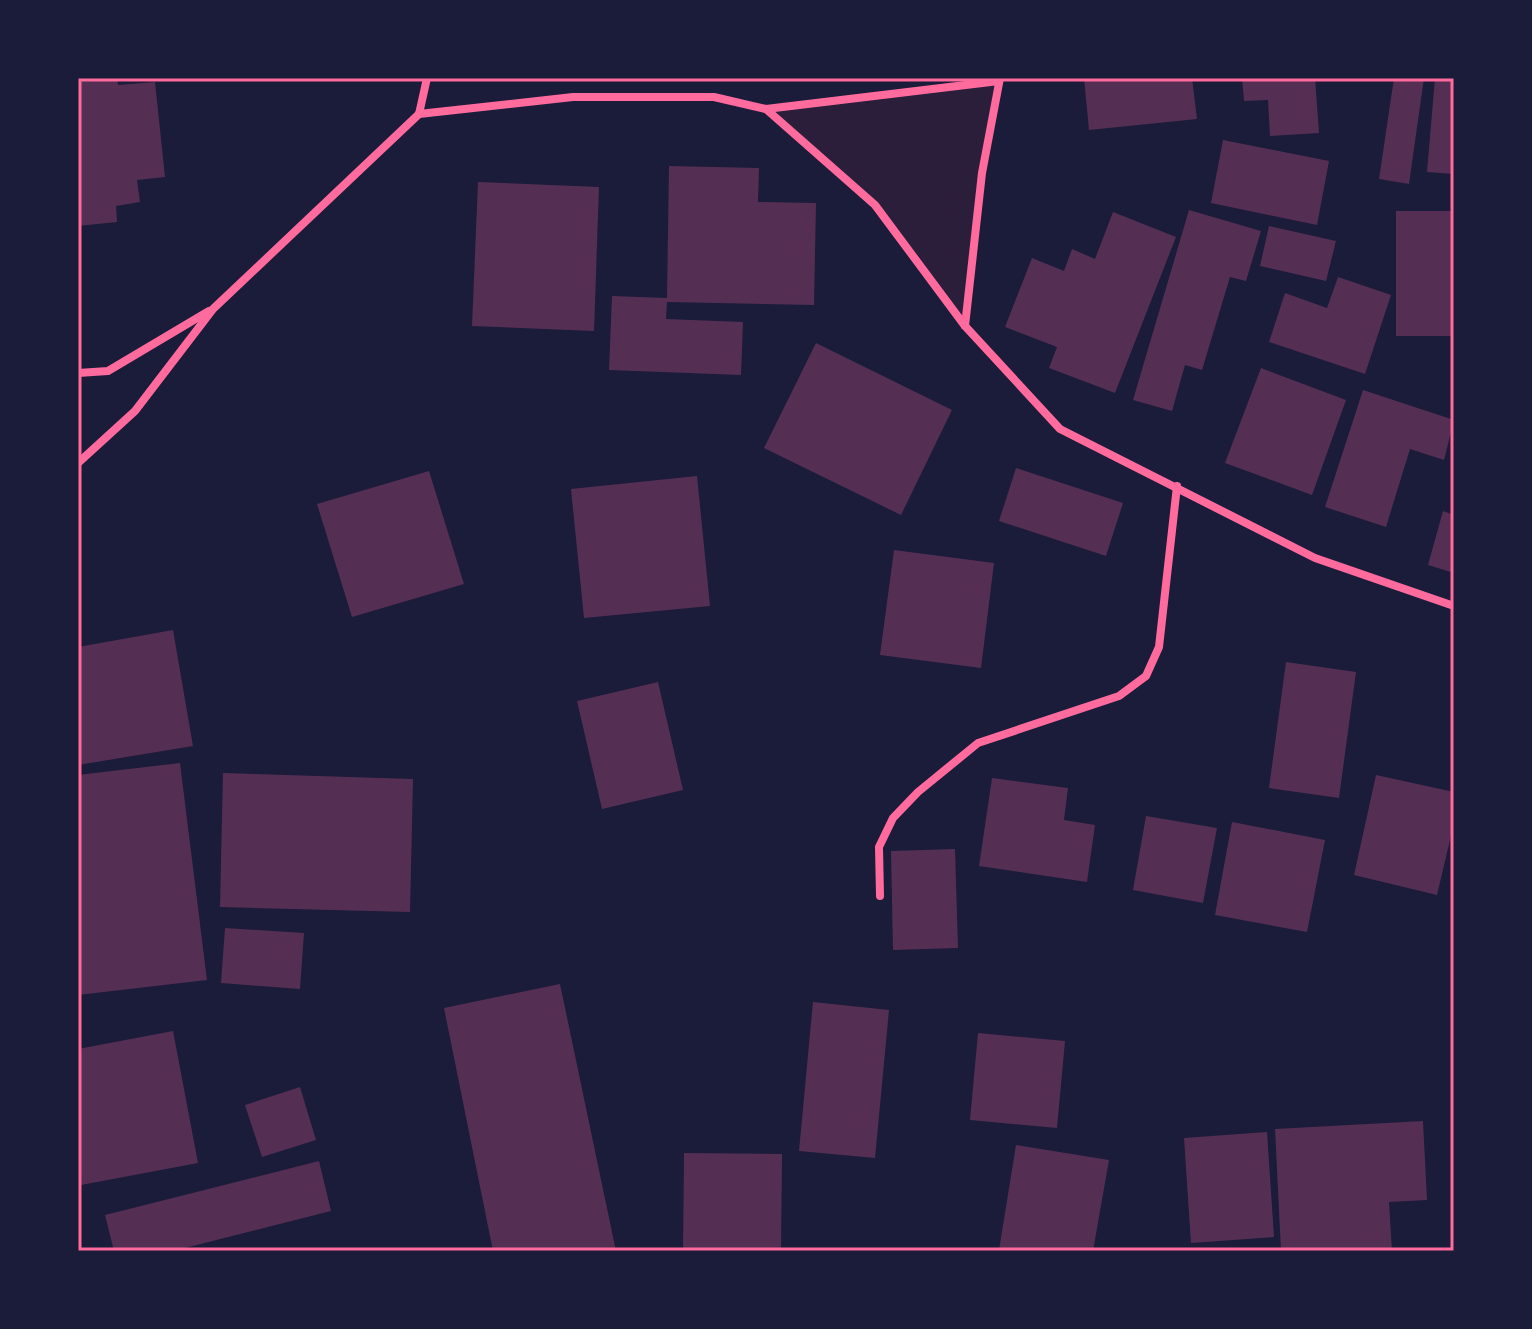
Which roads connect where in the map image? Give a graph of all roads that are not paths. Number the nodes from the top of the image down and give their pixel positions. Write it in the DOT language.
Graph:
graph roads {
  1 [pos="427,78"];
  2 [pos="1000,80"];
  3 [pos="766,109"];
  4 [pos="419,114"];
  5 [pos="213,309"];
  6 [pos="965,326"];
  7 [pos="78,373"];
  8 [pos="78,463"];
  9 [pos="1177,486"];
  10 [pos="1454,606"];
  11 [pos="880,896"];
  1 -- 4 [label="street"];
  2 -- 3 [label="street"];
  2 -- 6 [label="street"];
  3 -- 4 [label="street"];
  3 -- 6 [label="street"];
  4 -- 5 [label="street"];
  5 -- 7 [label="street"];
  5 -- 8 [label="street"];
  6 -- 9 [label="street"];
  9 -- 10 [label="street"];
  9 -- 11 [label="street"];
}
